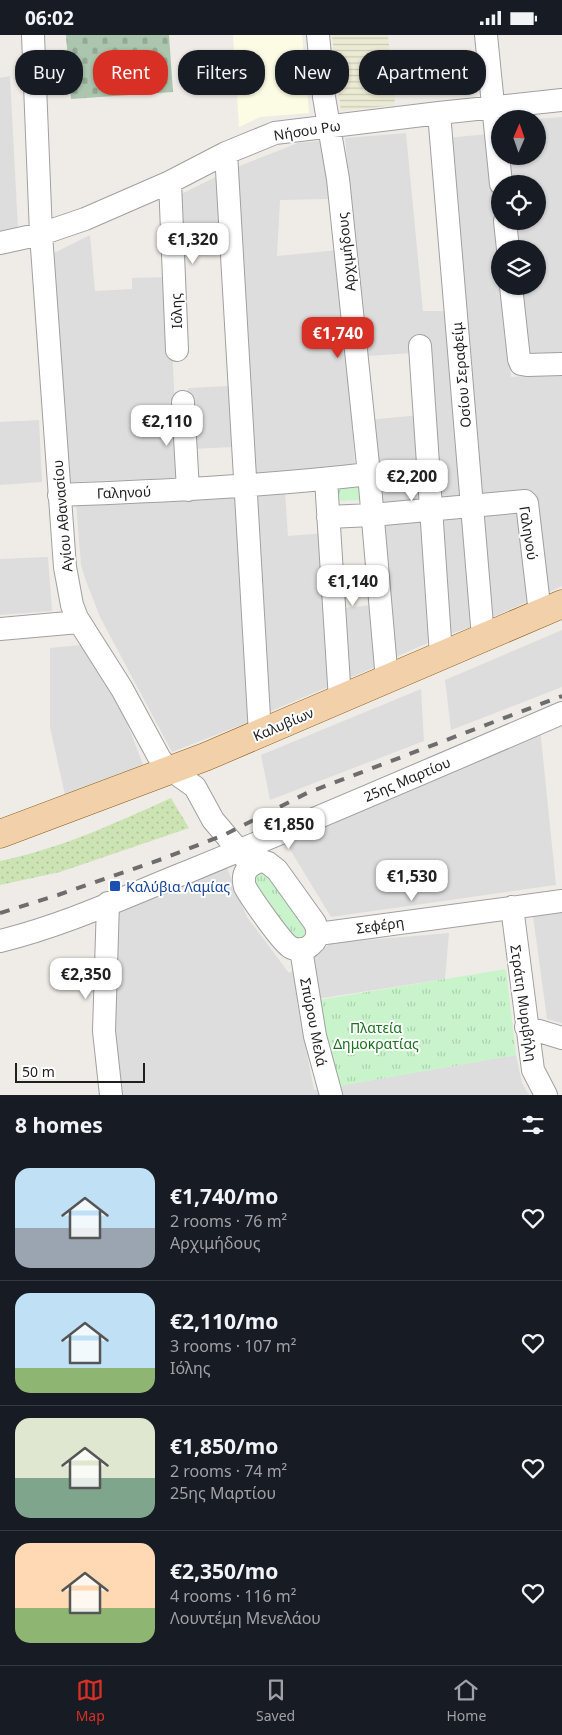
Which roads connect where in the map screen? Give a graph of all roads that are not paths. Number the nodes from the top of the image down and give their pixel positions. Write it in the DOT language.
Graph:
graph roads {
  1 [pos="33,35"];
  2 [pos="318,35"];
  3 [pos="486,35"];
  4 [pos="562,100"];
  5 [pos="493,107"];
  6 [pos="439,113"];
  7 [pos="329,126"];
  8 [pos="226,153"];
  9 [pos="500,175"];
  10 [pos="170,182"];
  11 [pos="41,234"];
  12 [pos="0,243"];
  13 [pos="512,295"];
  14 [pos="420,346"];
  15 [pos="178,350"];
  16 [pos="562,364"];
  17 [pos="183,402"];
  18 [pos="369,474"];
  19 [pos="326,479"];
  20 [pos="246,486"];
  21 [pos="188,490"];
  22 [pos="59,495"];
  23 [pos="472,506"];
  24 [pos="432,509"];
  25 [pos="372,515"];
  26 [pos="328,517"];
  27 [pos="551,609"];
  28 [pos="79,622"];
  29 [pos="0,629"];
  30 [pos="483,637"];
  31 [pos="441,655"];
  32 [pos="387,680"];
  33 [pos="340,700"];
  34 [pos="562,713"];
  35 [pos="260,735"];
  36 [pos="171,770"];
  37 [pos="0,834"];
  38 [pos="244,858"];
  39 [pos="562,901"];
  40 [pos="108,903"];
  41 [pos="512,907"];
  42 [pos="318,934"];
  43 [pos="0,941"];
  44 [pos="301,949"];
  45 [pos="526,1027"];
  46 [pos="562,1038"];
  47 [pos="111,1095"];
  48 [pos="331,1095"];
  49 [pos="546,1095"];
  1 -- 11 [label="street, Αγίου Αθανασίου"];
  2 -- 7 [label="street, Αρχιμήδους"];
  3 -- 5 [label="street"];
  4 -- 5 [label="street, Νήσου Ρω"];
  5 -- 6 [label="street, Νήσου Ρω"];
  5 -- 9 [label="street"];
  6 -- 7 [label="street, Νήσου Ρω"];
  6 -- 23 [label="street, Οσίου Σεραφείμ"];
  7 -- 8 [label="street, Νήσου Ρω"];
  7 -- 18 [label="street, Αρχιμήδους"];
  8 -- 10 [label="street, Νήσου Ρω"];
  8 -- 20 [label="street"];
  10 -- 11 [label="street, Νήσου Ρω"];
  10 -- 15 [label="street, Ιόλης"];
  11 -- 12 [label="street, Νήσου Ρω"];
  11 -- 22 [label="street, Αγίου Αθανασίου"];
  13 -- 16 [label="street"];
  14 -- 24 [label="street"];
  17 -- 21 [label="street"];
  18 -- 19 [label="street, Γαληνού"];
  18 -- 25 [label="street, Αρχιμήδους"];
  19 -- 20 [label="street, Γαληνού"];
  19 -- 26 [label="street"];
  20 -- 21 [label="street, Γαληνού"];
  20 -- 35 [label="street"];
  21 -- 22 [label="street, Γαληνού"];
  22 -- 28 [label="street, Αγίου Αθανασίου"];
  23 -- 24 [label="street, Γαληνού"];
  23 -- 27 [label="street, Γαληνού"];
  23 -- 30 [label="street, Οσίου Σεραφείμ"];
  24 -- 25 [label="street, Γαληνού"];
  24 -- 31 [label="street"];
  25 -- 26 [label="street, Γαληνού"];
  25 -- 32 [label="street, Αρχιμήδους"];
  26 -- 33 [label="street"];
  27 -- 30 [label="main road, Καλυβίων"];
  28 -- 29 [label="street"];
  28 -- 36 [label="street, Αγίου Αθανασίου"];
  30 -- 31 [label="main road, Καλυβίων"];
  31 -- 32 [label="main road, Καλυβίων"];
  32 -- 33 [label="main road, Καλυβίων"];
  33 -- 35 [label="main road, Καλυβίων"];
  34 -- 38 [label="street, 25ης Μαρτίου"];
  35 -- 36 [label="main road, Καλυβίων"];
  36 -- 37 [label="main road, Καλυβίων"];
  36 -- 38 [label="street, Αγίου Αθανασίου"];
  38 -- 40 [label="street, 25ης Μαρτίου"];
  38 -- 42 [label="street"];
  38 -- 44 [label="street"];
  39 -- 41 [label="street, Σεφέρη"];
  40 -- 43 [label="street, 25ης Μαρτίου"];
  40 -- 47 [label="street"];
  41 -- 42 [label="street, Σεφέρη"];
  41 -- 45 [label="street, Στράτη Μυριβήλη"];
  42 -- 44 [label="street"];
  44 -- 48 [label="street, Σπύρου Μελά"];
  45 -- 46 [label="street"];
  45 -- 49 [label="street, Στράτη Μυριβήλη"];
}
